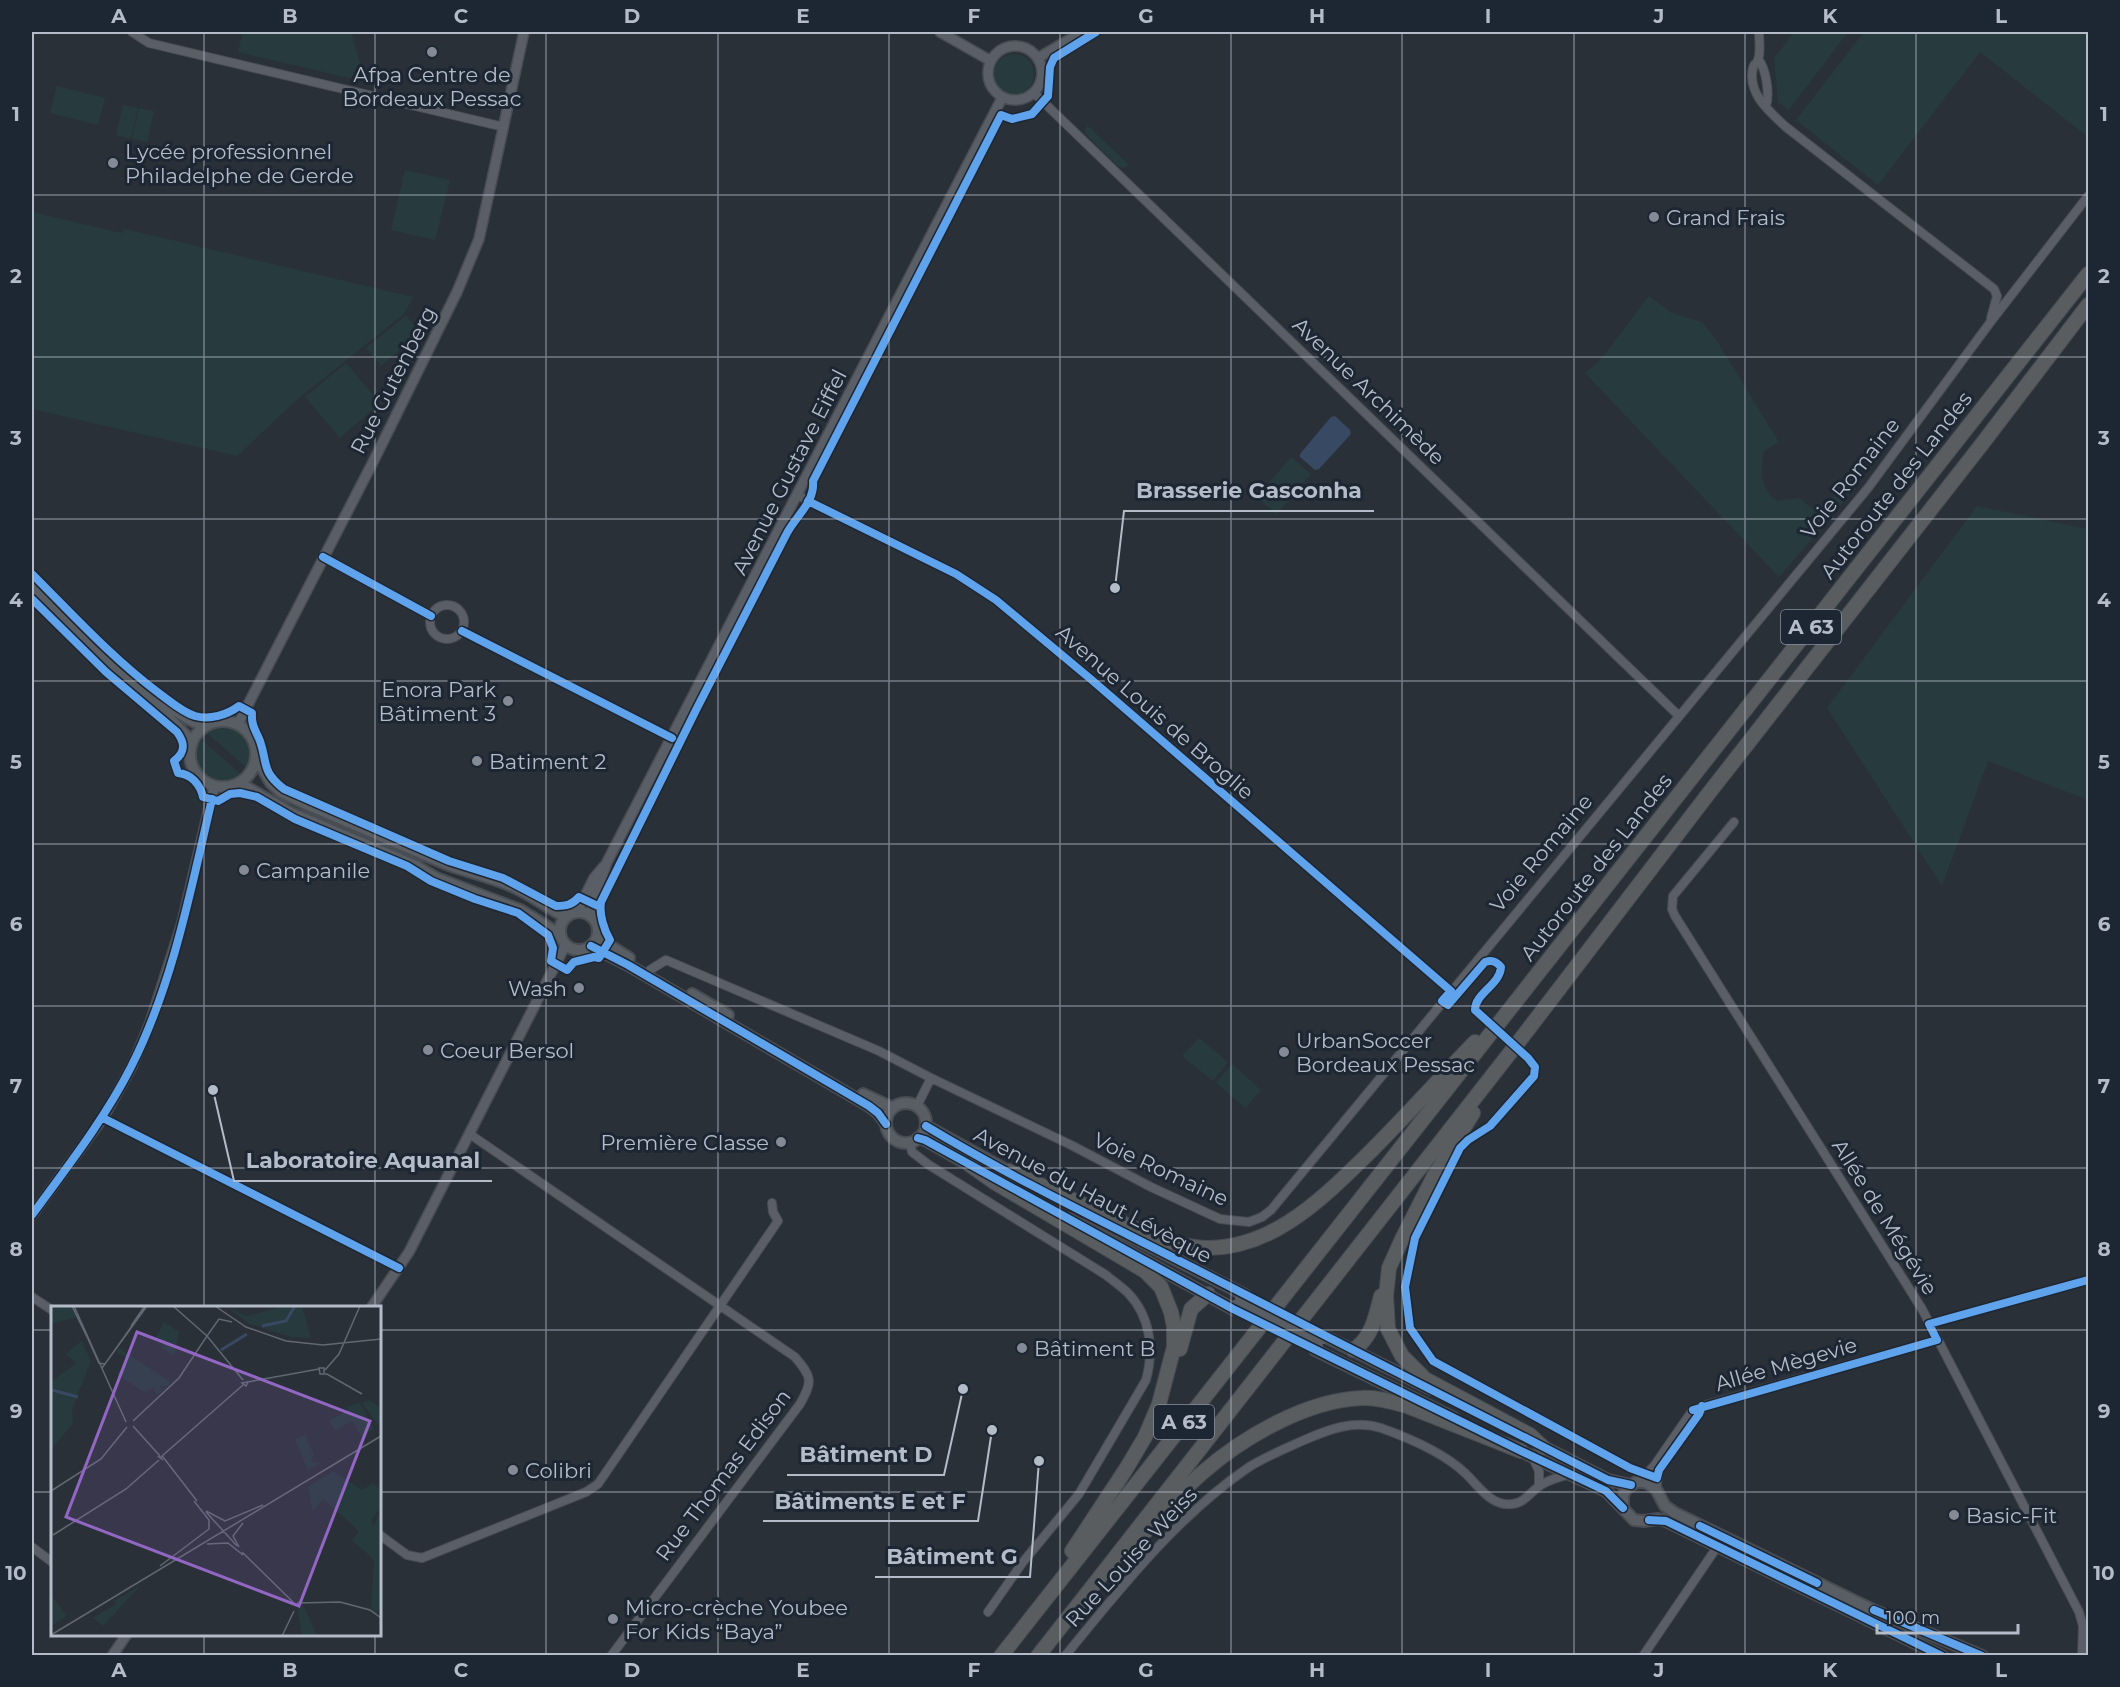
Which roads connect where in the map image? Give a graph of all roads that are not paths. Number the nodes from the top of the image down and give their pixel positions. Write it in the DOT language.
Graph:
graph roads {
  1 [pos="132,32"];
  2 [pos="524,32"];
  3 [pos="940,32"];
  4 [pos="1082,32"];
  5 [pos="1759,32"];
  6 [pos="1038,58"];
  7 [pos="1758,59"];
  8 [pos="991,61"];
  9 [pos="1034,93"];
  10 [pos="1002,98"];
  11 [pos="1766,106"];
  12 [pos="504,127"];
  13 [pos="2088,196"];
  14 [pos="2088,274"];
  15 [pos="2088,305"];
  16 [pos="1989,324"];
  17 [pos="797,495"];
  18 [pos="323,557"];
  19 [pos="32,579"];
  20 [pos="32,593"];
  21 [pos="431,616"];
  22 [pos="462,631"];
  23 [pos="1679,716"];
  24 [pos="238,724"];
  25 [pos="206,726"];
  26 [pos="672,738"];
  27 [pos="190,747"];
  28 [pos="256,756"];
  29 [pos="239,783"];
  30 [pos="214,787"];
  31 [pos="1734,822"];
  32 [pos="607,862"];
  33 [pos="577,912"];
  34 [pos="589,915"];
  35 [pos="566,917"];
  36 [pos="559,934"];
  37 [pos="598,935"];
  38 [pos="566,946"];
  39 [pos="591,946"];
  40 [pos="650,970"];
  41 [pos="1534,980"];
  42 [pos="1451,991"];
  43 [pos="1516,1044"];
  44 [pos="931,1078"];
  45 [pos="917,1106"];
  46 [pos="893,1108"];
  47 [pos="103,1118"];
  48 [pos="886,1124"];
  49 [pos="926,1126"];
  50 [pos="471,1135"];
  51 [pos="914,1140"];
  52 [pos="970,1165"];
  53 [pos="1009,1171"];
  54 [pos="772,1203"];
  55 [pos="32,1215"];
  56 [pos="399,1268"];
  57 [pos="1389,1268"];
  58 [pos="2088,1280"];
  59 [pos="32,1297"];
  60 [pos="1211,1297"];
  61 [pos="1238,1302"];
  62 [pos="719,1305"];
  63 [pos="372,1306"];
  64 [pos="51,1310"];
  65 [pos="1929,1324"];
  66 [pos="1937,1340"];
  67 [pos="1320,1343"];
  68 [pos="1349,1349"];
  69 [pos="1159,1404"];
  70 [pos="1702,1406"];
  71 [pos="1544,1448"];
  72 [pos="1526,1454"];
  73 [pos="1573,1474"];
  74 [pos="1635,1484"];
  75 [pos="1539,1486"];
  76 [pos="1659,1493"];
  77 [pos="1623,1508"];
  78 [pos="1649,1520"];
  79 [pos="381,1535"];
  80 [pos="32,1547"];
  81 [pos="1717,1547"];
  82 [pos="51,1561"];
  83 [pos="988,1612"];
  84 [pos="127,1636"];
  85 [pos="112,1656"];
  86 [pos="611,1656"];
  87 [pos="992,1656"];
  88 [pos="1001,1656"];
  89 [pos="1038,1656"];
  90 [pos="1044,1656"];
  91 [pos="1065,1656"];
  92 [pos="1643,1656"];
  93 [pos="1942,1656"];
  94 [pos="1982,1656"];
  95 [pos="2082,1656"];
  1 -- 12 [label="street"];
  2 -- 12 [label="street, Rue Gutenberg"];
  3 -- 8 [label="street"];
  4 -- 6 [label="street"];
  5 -- 7 [label="street"];
  6 -- 8 [label="street"];
  6 -- 9 [label="street"];
  7 -- 11 [label="street"];
  7 -- 11 [label="street"];
  8 -- 10 [label="street"];
  9 -- 10 [label="street"];
  9 -- 23 [label="street, Avenue Archimède"];
  10 -- 17 [label="street, Avenue Gustave Eiffel"];
  11 -- 16 [label="street"];
  12 -- 18 [label="street, Rue Gutenberg"];
  13 -- 16 [label="street, Voie Romaine"];
  14 -- 41 [label="highway, Autoroute des Landes / A 63"];
  15 -- 43 [label="highway, Autoroute des Landes / A 63"];
  16 -- 23 [label="street, Voie Romaine"];
  17 -- 26 [label="street, Avenue Gustave Eiffel"];
  17 -- 42 [label="street, Avenue Louis de Broglie"];
  18 -- 21 [label="street"];
  18 -- 24 [label="street, Rue Gutenberg"];
  19 -- 25 [label="main road"];
  20 -- 27 [label="main road"];
  21 -- 22 [label="street"];
  21 -- 22 [label="street"];
  22 -- 26 [label="street"];
  23 -- 42 [label="street, Voie Romaine"];
  24 -- 25 [label="main road"];
  24 -- 28 [label="main road"];
  25 -- 27 [label="main road"];
  26 -- 32 [label="street, Avenue Gustave Eiffel"];
  27 -- 30 [label="main road"];
  28 -- 29 [label="main road"];
  28 -- 35 [label="main road"];
  29 -- 30 [label="main road"];
  29 -- 36 [label="main road"];
  30 -- 47 [label="street"];
  31 -- 65 [label="street, Allée de Mégévie"];
  32 -- 33 [label="street, Avenue Gustave Eiffel"];
  32 -- 34 [label="street, Avenue Gustave Eiffel"];
  33 -- 34 [label="main road"];
  33 -- 35 [label="main road"];
  34 -- 37 [label="main road"];
  35 -- 36 [label="main road"];
  36 -- 38 [label="main road"];
  37 -- 39 [label="main road"];
  37 -- 40 [label="main road"];
  38 -- 39 [label="main road"];
  38 -- 50 [label="street"];
  39 -- 48 [label="main road"];
  40 -- 44 [label="street, Voie Romaine"];
  40 -- 46 [label="main road"];
  41 -- 53 [label="highway"];
  41 -- 88 [label="highway, Autoroute des Landes / A 63"];
  42 -- 44 [label="street, Voie Romaine"];
  43 -- 57 [label="highway"];
  43 -- 89 [label="highway, Autoroute des Landes / A 63"];
  44 -- 45 [label="street"];
  45 -- 46 [label="main road"];
  45 -- 49 [label="main road"];
  46 -- 48 [label="main road"];
  47 -- 55 [label="street"];
  47 -- 56 [label="street"];
  48 -- 51 [label="main road"];
  49 -- 51 [label="main road"];
  49 -- 53 [label="main road, Avenue du Haut Lévèque"];
  50 -- 56 [label="street"];
  50 -- 62 [label="street, Rue Thomas Edison"];
  51 -- 52 [label="main road, Avenue du Haut Lévèque"];
  51 -- 83 [label="street"];
  52 -- 60 [label="main road, Avenue du Haut Lévèque"];
  52 -- 69 [label="highway"];
  53 -- 61 [label="main road, Avenue du Haut Lévèque"];
  54 -- 62 [label="street"];
  56 -- 63 [label="street"];
  57 -- 68 [label="highway"];
  57 -- 71 [label="highway"];
  58 -- 65 [label="street"];
  59 -- 64 [label="street"];
  60 -- 61 [label="main road, Avenue du Haut Lévèque"];
  60 -- 69 [label="highway"];
  61 -- 67 [label="main road"];
  61 -- 67 [label="main road, bridge"];
  62 -- 79 [label="street"];
  62 -- 86 [label="street, Rue Thomas Edison"];
  65 -- 66 [label="street, Allée de Mégévie"];
  66 -- 70 [label="street, Allée Mègevie"];
  66 -- 95 [label="street, Allée de Mégévie"];
  67 -- 68 [label="main road"];
  67 -- 72 [label="main road"];
  68 -- 71 [label="main road"];
  69 -- 87 [label="highway"];
  70 -- 74 [label="street, Allée Mègevie"];
  70 -- 76 [label="street, Allée Mègevie"];
  71 -- 74 [label="main road"];
  72 -- 73 [label="main road"];
  72 -- 75 [label="street"];
  72 -- 90 [label="highway"];
  73 -- 75 [label="street, Rue Louise Weiss"];
  73 -- 77 [label="main road"];
  74 -- 76 [label="main road"];
  74 -- 77 [label="main road"];
  75 -- 91 [label="street, Rue Louise Weiss"];
  76 -- 78 [label="main road"];
  76 -- 94 [label="main road"];
  77 -- 78 [label="main road"];
  78 -- 81 [label="main road"];
  80 -- 82 [label="street"];
  81 -- 92 [label="street"];
  81 -- 93 [label="main road"];
  84 -- 85 [label="street"];
}
